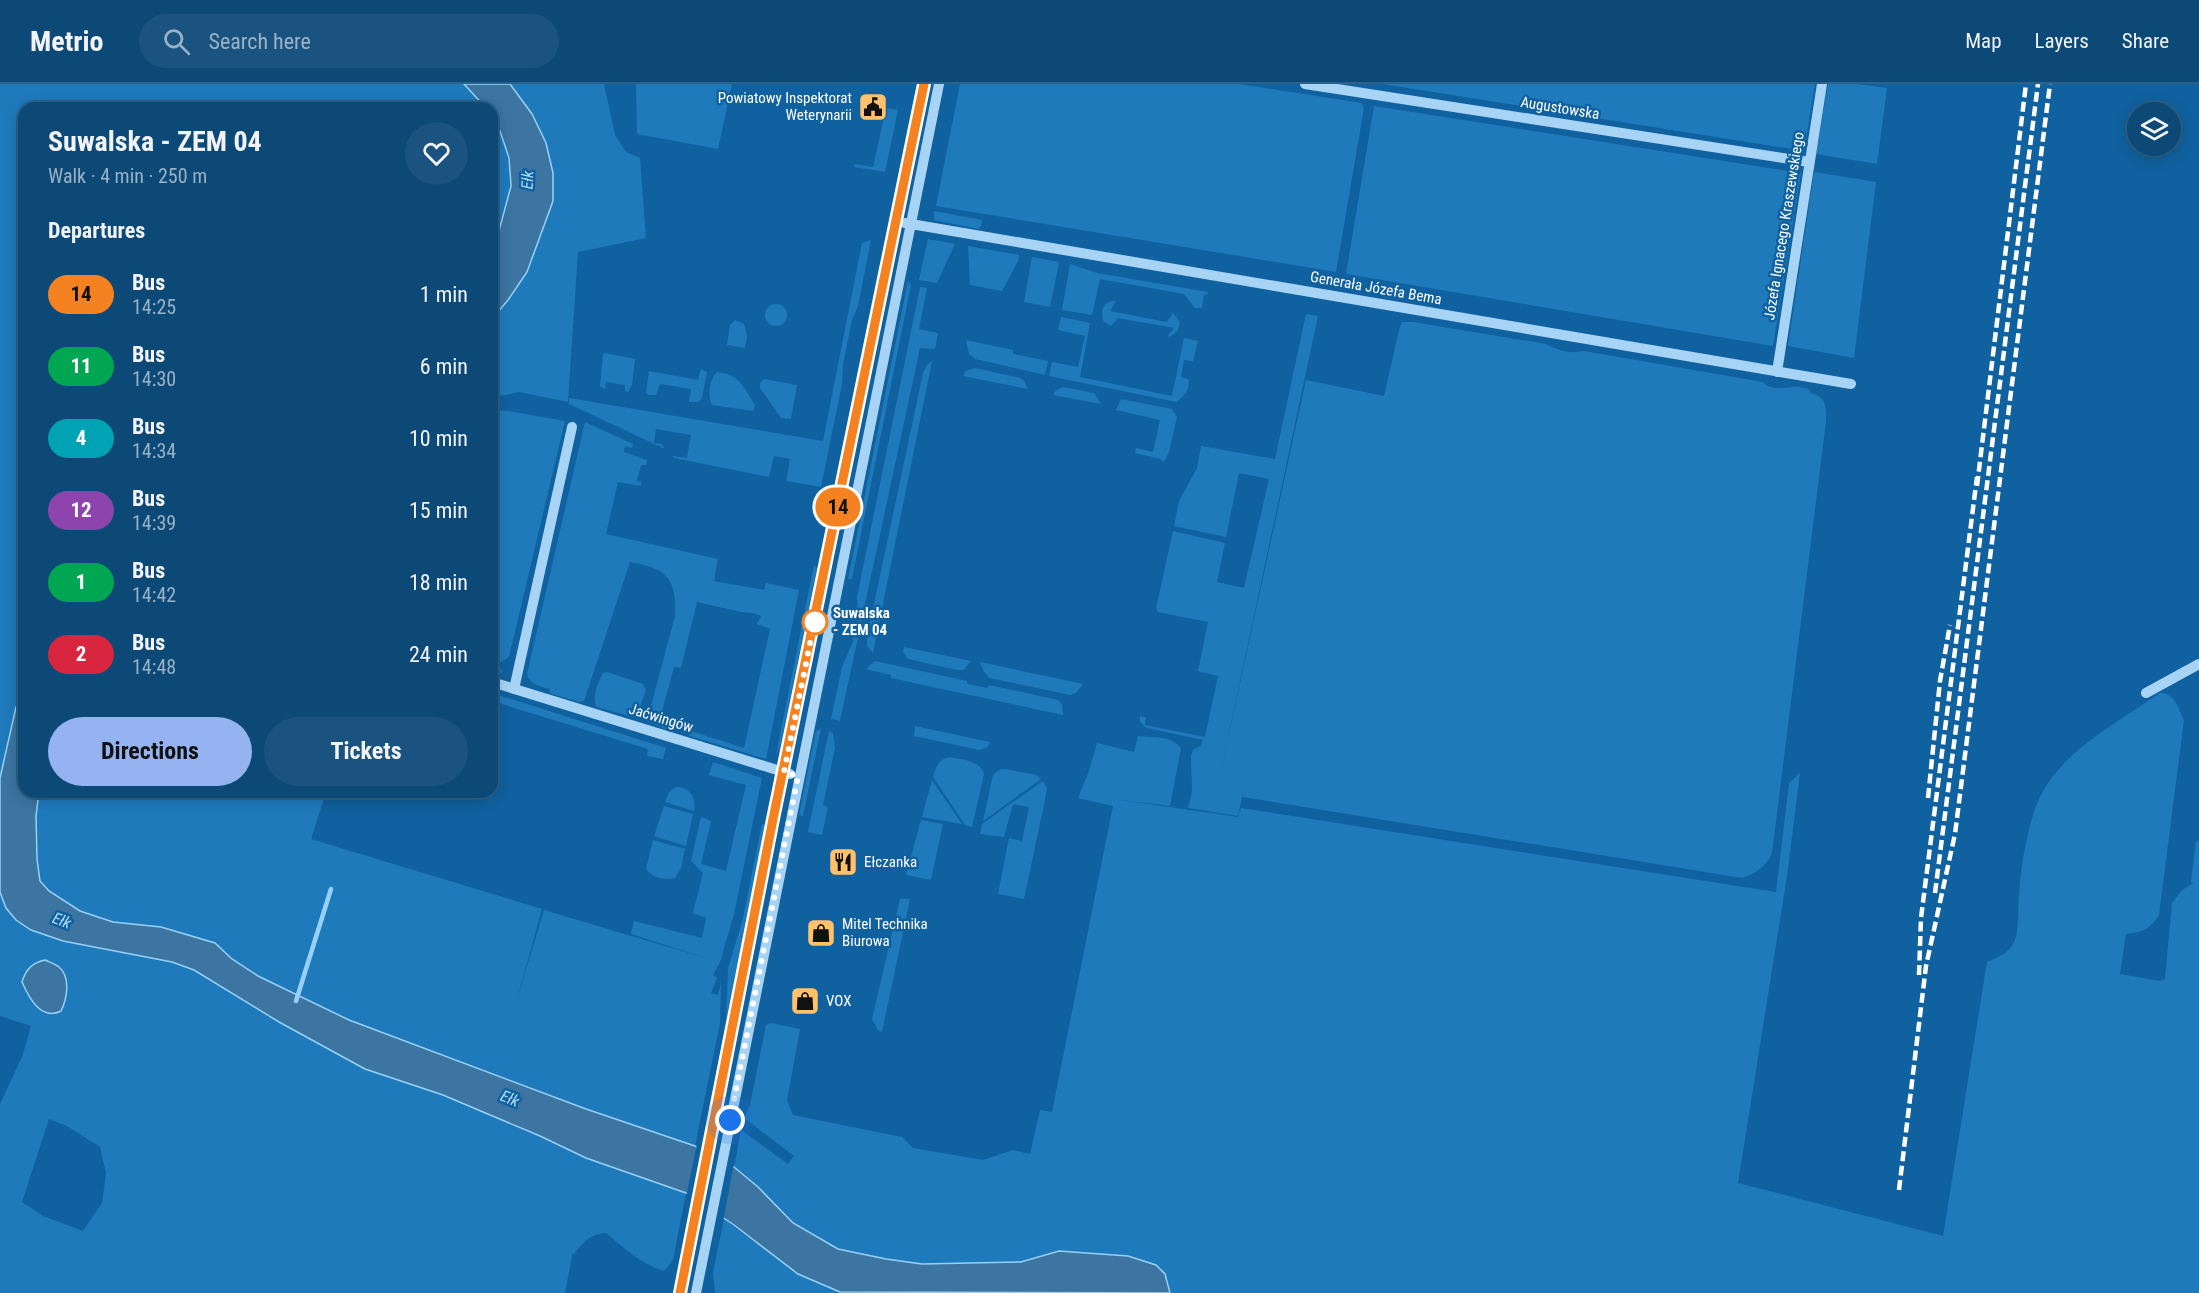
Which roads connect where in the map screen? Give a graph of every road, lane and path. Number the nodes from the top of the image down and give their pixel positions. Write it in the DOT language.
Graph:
graph roads {
  1 [pos="924,84"];
  2 [pos="939,84"];
  3 [pos="1305,84"];
  4 [pos="1822,84"];
  5 [pos="1809,162"];
  6 [pos="896,221"];
  7 [pos="911,224"];
  8 [pos="1777,372"];
  9 [pos="1851,384"];
  10 [pos="572,427"];
  11 [pos="2199,664"];
  12 [pos="498,684"];
  13 [pos="514,689"];
  14 [pos="2146,693"];
  15 [pos="784,772"];
  16 [pos="798,776"];
  17 [pos="680,1293"];
  18 [pos="696,1293"];
  1 -- 6 [label="street"];
  2 -- 7 [label="street"];
  3 -- 5 [label="street, Augustowska"];
  4 -- 5 [label="street, Józefa Ignacego Kraszewskiego"];
  5 -- 8 [label="street, Józefa Ignacego Kraszewskiego"];
  6 -- 7 [label="street, Generała Józefa Bema"];
  6 -- 15 [label="street"];
  7 -- 8 [label="street, Generała Józefa Bema"];
  7 -- 16 [label="street"];
  8 -- 9 [label="street, Generała Józefa Bema"];
  10 -- 13 [label="street"];
  11 -- 14 [label="street"];
  12 -- 13 [label="street, Jaćwingów"];
  13 -- 15 [label="street, Jaćwingów"];
  15 -- 16 [label="street, Jaćwingów"];
  15 -- 17 [label="street"];
  16 -- 18 [label="street"];
}
